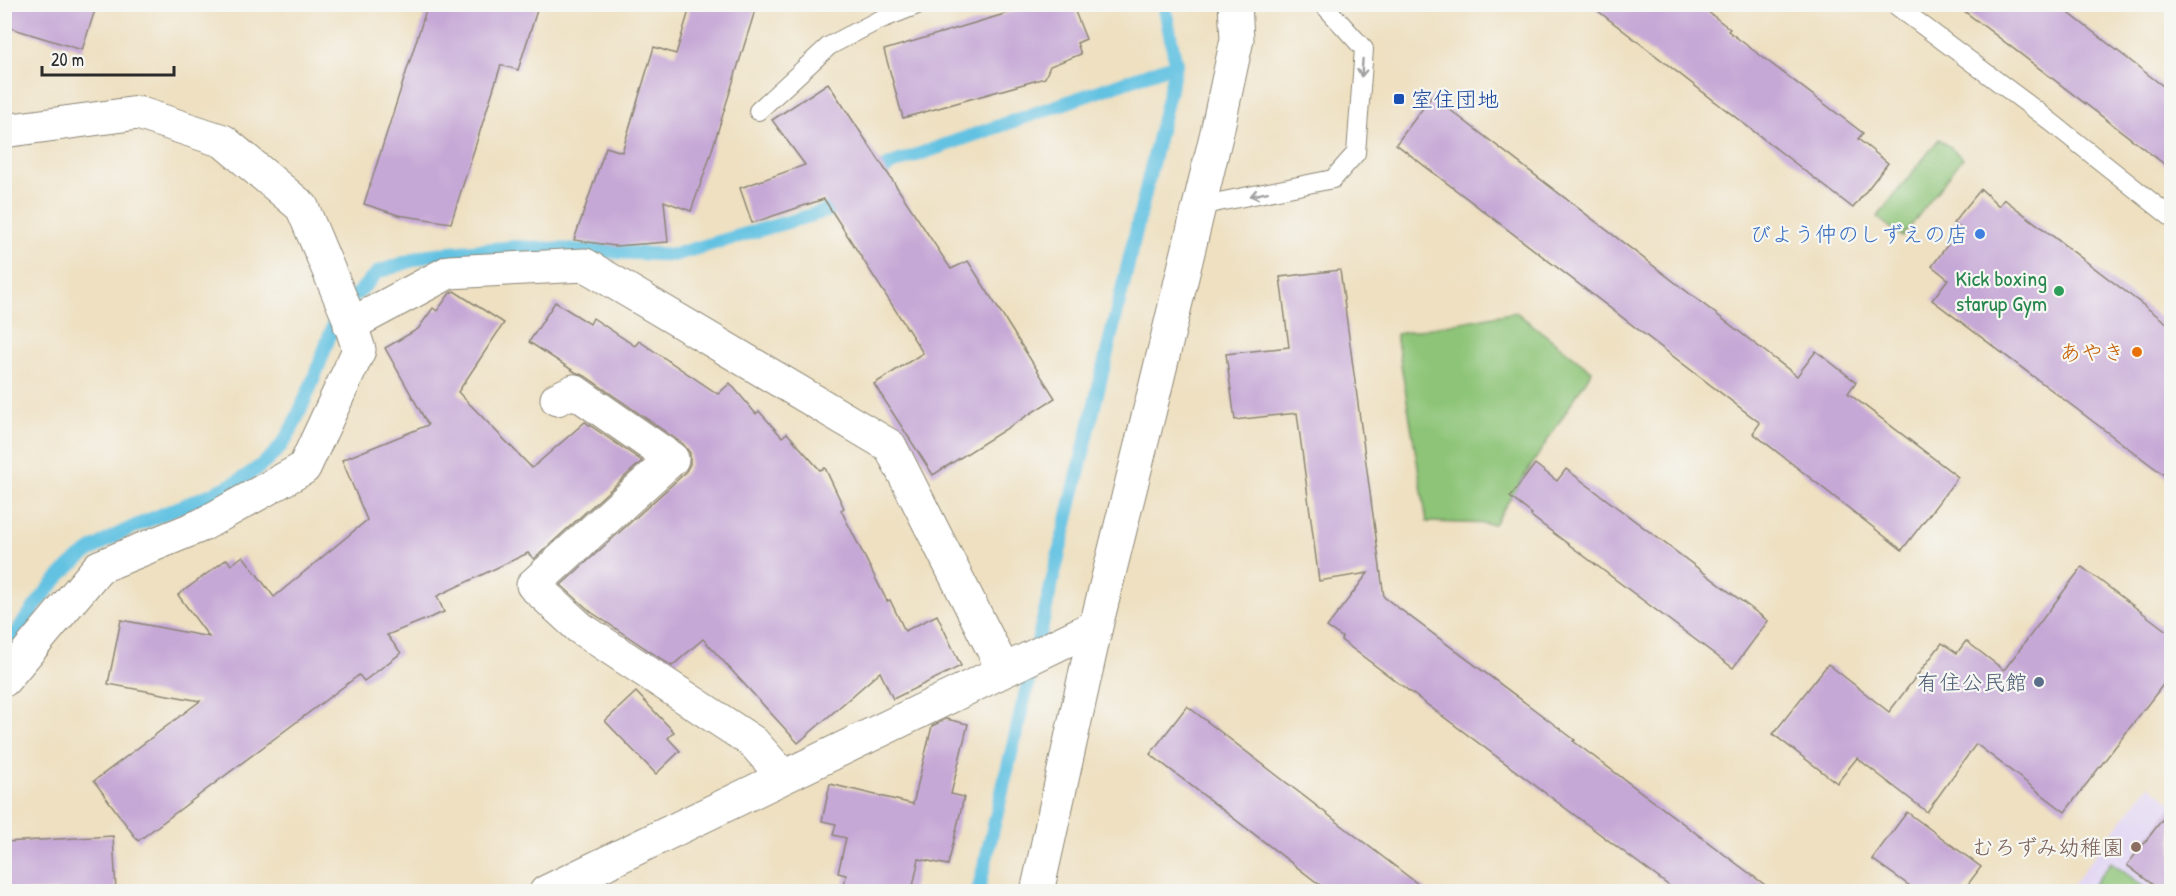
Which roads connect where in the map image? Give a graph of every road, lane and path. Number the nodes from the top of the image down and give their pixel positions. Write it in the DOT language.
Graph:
graph roads {
  1 [pos="920,4"];
  2 [pos="1236,4"];
  3 [pos="1323,4"];
  4 [pos="1894,4"];
  5 [pos="758,111"];
  6 [pos="4,131"];
  7 [pos="1199,206"];
  8 [pos="2172,218"];
  9 [pos="345,311"];
  10 [pos="558,399"];
  11 [pos="1096,626"];
  12 [pos="1006,668"];
  13 [pos="4,680"];
  14 [pos="783,776"];
  15 [pos="546,891"];
  16 [pos="1036,891"];
  1 -- 5 [label="lane"];
  2 -- 7 [label="street"];
  3 -- 7 [label="lane, one-way"];
  4 -- 8 [label="lane"];
  6 -- 9 [label="street"];
  7 -- 11 [label="street"];
  9 -- 12 [label="street"];
  9 -- 13 [label="street"];
  10 -- 14 [label="street"];
  11 -- 12 [label="street"];
  11 -- 16 [label="street"];
  12 -- 14 [label="street"];
  14 -- 15 [label="street"];
}
